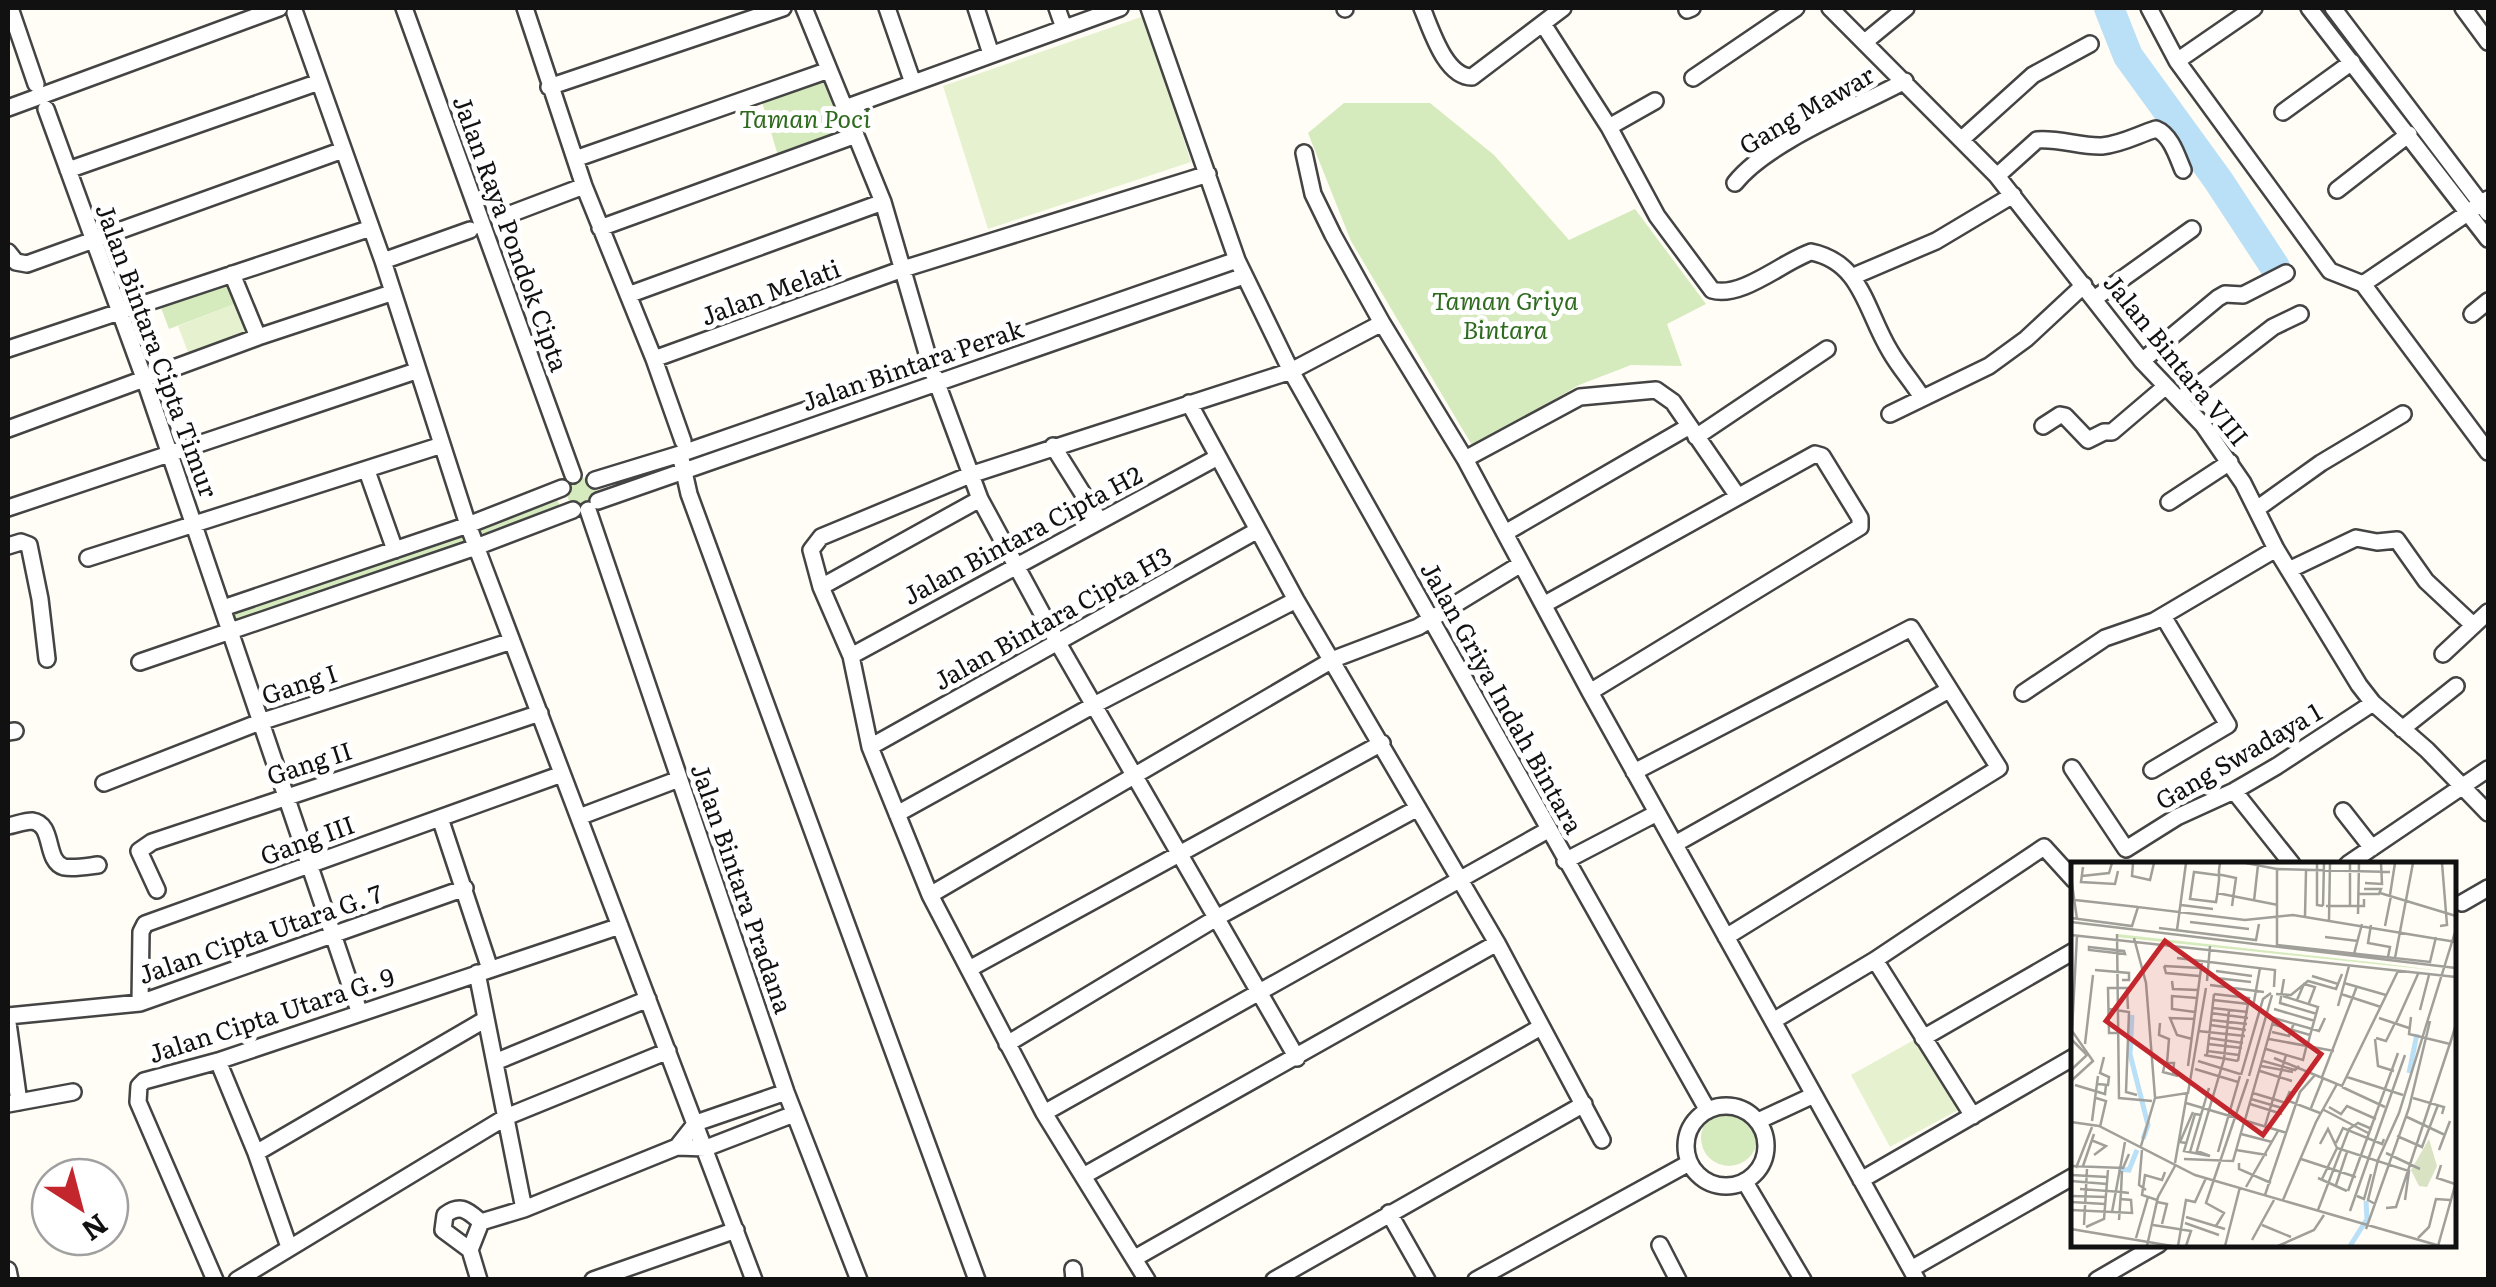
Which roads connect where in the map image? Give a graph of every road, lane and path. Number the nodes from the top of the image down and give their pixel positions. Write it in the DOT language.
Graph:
graph roads {
  1 [pos="11,8"];
  2 [pos="279,8"];
  3 [pos="404,8"];
  4 [pos="783,8"];
  5 [pos="804,8"];
  6 [pos="887,8"];
  7 [pos="976,8"];
  8 [pos="1057,8"];
  9 [pos="1120,8"];
  10 [pos="1149,8"];
  11 [pos="1422,8"];
  12 [pos="1562,8"];
  13 [pos="1796,8"];
  14 [pos="1830,8"];
  15 [pos="1906,8"];
  16 [pos="2149,8"];
  17 [pos="2254,8"];
  18 [pos="2310,8"];
  19 [pos="2334,8"];
  20 [pos="2463,8"];
  21 [pos="532,9"];
  22 [pos="296,13"];
  23 [pos="1543,24"];
  24 [pos="1064,28"];
  25 [pos="1866,42"];
  26 [pos="2488,42"];
  27 [pos="2090,44"];
  28 [pos="991,54"];
  29 [pos="2177,62"];
  30 [pos="2352,62"];
  31 [pos="830,70"];
  32 [pos="1694,78"];
  33 [pos="1905,81"];
  34 [pos="319,82"];
  35 [pos="913,83"];
  36 [pos="549,87"];
  37 [pos="41,96"];
  38 [pos="1655,100"];
  39 [pos="8,108"];
  40 [pos="846,108"];
  41 [pos="2283,112"];
  42 [pos="1609,127"];
  43 [pos="2409,134"];
  44 [pos="856,135"];
  45 [pos="1962,139"];
  46 [pos="343,150"];
  47 [pos="1304,153"];
  48 [pos="575,159"];
  49 [pos="68,170"];
  50 [pos="2183,170"];
  51 [pos="1208,174"];
  52 [pos="1997,176"];
  53 [pos="1735,184"];
  54 [pos="584,186"];
  55 [pos="2337,190"];
  56 [pos="2014,195"];
  57 [pos="882,202"];
  58 [pos="2482,207"];
  59 [pos="505,216"];
  60 [pos="370,228"];
  61 [pos="600,228"];
  62 [pos="2192,229"];
  63 [pos="470,230"];
  64 [pos="2488,238"];
  65 [pos="92,242"];
  66 [pos="8,252"];
  67 [pos="1237,260"];
  68 [pos="383,261"];
  69 [pos="904,269"];
  70 [pos="2286,272"];
  71 [pos="232,274"];
  72 [pos="1244,276"];
  73 [pos="1854,276"];
  74 [pos="2363,284"];
  75 [pos="2089,292"];
  76 [pos="391,293"];
  77 [pos="628,295"];
  78 [pos="2488,301"];
  79 [pos="118,312"];
  80 [pos="2300,314"];
  81 [pos="2472,314"];
  82 [pos="1382,323"];
  83 [pos="1071,327"];
  84 [pos="258,338"];
  85 [pos="8,349"];
  86 [pos="1827,349"];
  87 [pos="654,360"];
  88 [pos="2142,361"];
  89 [pos="416,372"];
  90 [pos="1290,372"];
  91 [pos="934,374"];
  92 [pos="144,378"];
  93 [pos="2166,386"];
  94 [pos="1920,396"];
  95 [pos="2179,400"];
  96 [pos="1188,404"];
  97 [pos="1890,414"];
  98 [pos="2403,414"];
  99 [pos="2043,426"];
  100 [pos="8,429"];
  101 [pos="1692,432"];
  102 [pos="442,445"];
  103 [pos="1053,446"];
  104 [pos="2488,452"];
  105 [pos="682,455"];
  106 [pos="169,456"];
  107 [pos="1218,456"];
  108 [pos="1466,459"];
  109 [pos="2230,462"];
  110 [pos="367,471"];
  111 [pos="970,475"];
  112 [pos="595,480"];
  113 [pos="568,481"];
  114 [pos="1738,495"];
  115 [pos="980,499"];
  116 [pos="2169,502"];
  117 [pos="586,507"];
  118 [pos="8,508"];
  119 [pos="2258,508"];
  120 [pos="1100,521"];
  121 [pos="193,522"];
  122 [pos="468,525"];
  123 [pos="1258,530"];
  124 [pos="1505,533"];
  125 [pos="8,546"];
  126 [pos="476,548"];
  127 [pos="2276,548"];
  128 [pos="395,550"];
  129 [pos="88,558"];
  130 [pos="1520,564"];
  131 [pos="1017,566"];
  132 [pos="2289,570"];
  133 [pos="821,586"];
  134 [pos="1296,600"];
  135 [pos="1545,604"];
  136 [pos="222,608"];
  137 [pos="2488,612"];
  138 [pos="2163,616"];
  139 [pos="1431,620"];
  140 [pos="2472,624"];
  141 [pos="229,630"];
  142 [pos="512,641"];
  143 [pos="1058,642"];
  144 [pos="2443,654"];
  145 [pos="851,656"];
  146 [pos="47,659"];
  147 [pos="1334,659"];
  148 [pos="140,662"];
  149 [pos="2456,686"];
  150 [pos="1947,691"];
  151 [pos="1590,692"];
  152 [pos="2023,693"];
  153 [pos="2374,703"];
  154 [pos="1094,705"];
  155 [pos="540,714"];
  156 [pos="260,722"];
  157 [pos="2402,729"];
  158 [pos="1382,742"];
  159 [pos="870,747"];
  160 [pos="2072,768"];
  161 [pos="2152,770"];
  162 [pos="2488,770"];
  163 [pos="1634,772"];
  164 [pos="562,774"];
  165 [pos="1134,776"];
  166 [pos="680,780"];
  167 [pos="104,783"];
  168 [pos="2462,786"];
  169 [pos="2234,792"];
  170 [pos="284,796"];
  171 [pos="1418,808"];
  172 [pos="2344,811"];
  173 [pos="1657,813"];
  174 [pos="2488,813"];
  175 [pos="897,814"];
  176 [pos="579,817"];
  177 [pos="440,818"];
  178 [pos="8,826"];
  179 [pos="1548,830"];
  180 [pos="1675,844"];
  181 [pos="1179,851"];
  182 [pos="2368,856"];
  183 [pos="1566,861"];
  184 [pos="2290,862"];
  185 [pos="309,864"];
  186 [pos="98,865"];
  187 [pos="2071,877"];
  188 [pos="1458,880"];
  189 [pos="465,888"];
  190 [pos="2488,888"];
  191 [pos="157,890"];
  192 [pos="930,895"];
  193 [pos="2462,904"];
  194 [pos="1218,917"];
  195 [pos="620,926"];
  196 [pos="334,934"];
  197 [pos="1726,937"];
  198 [pos="1497,944"];
  199 [pos="2071,953"];
  200 [pos="1875,960"];
  201 [pos="969,969"];
  202 [pos="483,971"];
  203 [pos="1260,989"];
  204 [pos="648,1000"];
  205 [pos="140,1003"];
  206 [pos="359,1011"];
  207 [pos="486,1019"];
  208 [pos="8,1020"];
  209 [pos="1773,1020"];
  210 [pos="1541,1027"];
  211 [pos="1924,1038"];
  212 [pos="1007,1044"];
  213 [pos="668,1051"];
  214 [pos="1297,1058"];
  215 [pos="2071,1059"];
  216 [pos="218,1061"];
  217 [pos="495,1062"];
  218 [pos="73,1092"];
  219 [pos="786,1092"];
  220 [pos="1814,1095"];
  221 [pos="13,1103"];
  222 [pos="1584,1104"];
  223 [pos="1708,1109"];
  224 [pos="1044,1113"];
  225 [pos="794,1114"];
  226 [pos="1973,1116"];
  227 [pos="506,1117"];
  228 [pos="1758,1121"];
  229 [pos="696,1123"];
  230 [pos="1602,1140"];
  231 [pos="677,1146"];
  232 [pos="706,1148"];
  233 [pos="256,1152"];
  234 [pos="1689,1163"];
  235 [pos="1085,1175"];
  236 [pos="2071,1178"];
  237 [pos="1862,1180"];
  238 [pos="1745,1182"];
  239 [pos="524,1209"];
  240 [pos="1389,1213"];
  241 [pos="482,1222"];
  242 [pos="736,1230"];
  243 [pos="1660,1245"];
  244 [pos="290,1246"];
  245 [pos="2154,1247"];
  246 [pos="470,1250"];
  247 [pos="1135,1258"];
  248 [pos="8,1270"];
  249 [pos="1914,1274"];
  250 [pos="10,1280"];
  251 [pos="215,1280"];
  252 [pos="237,1280"];
  253 [pos="479,1280"];
  254 [pos="592,1280"];
  255 [pos="754,1280"];
  256 [pos="859,1280"];
  257 [pos="977,1280"];
  258 [pos="1147,1280"];
  259 [pos="1274,1280"];
  260 [pos="1427,1280"];
  261 [pos="1476,1280"];
  262 [pos="1678,1280"];
  263 [pos="1803,1280"];
  264 [pos="2097,1280"];
  1 -- 37 [label="street, Jalan Bintara Cipta Timur"];
  2 -- 37 [label="street"];
  3 -- 113 [label="street, Jalan Raya Pondok Cipta"];
  4 -- 36 [label="street"];
  5 -- 31 [label="street"];
  6 -- 35 [label="street"];
  7 -- 28 [label="street"];
  8 -- 24 [label="street"];
  9 -- 24 [label="street"];
  10 -- 51 [label="street, Jalan Griya Indah Bintara"];
  11 -- 23 [label="street"];
  12 -- 23 [label="street"];
  13 -- 32 [label="street"];
  14 -- 25 [label="street, Jalan Bintara VIII"];
  15 -- 25 [label="street"];
  16 -- 29 [label="street"];
  17 -- 29 [label="street"];
  18 -- 30 [label="street"];
  19 -- 58 [label="street"];
  20 -- 26 [label="street"];
  21 -- 36 [label="street"];
  22 -- 34 [label="street"];
  23 -- 42 [label="street"];
  24 -- 28 [label="street"];
  25 -- 33 [label="street, Jalan Bintara VIII"];
  27 -- 45 [label="street"];
  28 -- 35 [label="street"];
  29 -- 74 [label="street"];
  30 -- 41 [label="street"];
  30 -- 43 [label="street"];
  31 -- 40 [label="street"];
  31 -- 48 [label="street"];
  33 -- 45 [label="street, Jalan Bintara VIII"];
  33 -- 53 [label="street, Gang Mawar"];
  34 -- 46 [label="street"];
  34 -- 49 [label="street"];
  35 -- 40 [label="street"];
  36 -- 48 [label="street"];
  37 -- 39 [label="street"];
  37 -- 49 [label="street, Jalan Bintara Cipta Timur"];
  38 -- 42 [label="street"];
  40 -- 44 [label="street"];
  42 -- 73 [label="street"];
  43 -- 55 [label="street"];
  43 -- 58 [label="street"];
  44 -- 57 [label="street"];
  44 -- 61 [label="street"];
  45 -- 52 [label="street, Jalan Bintara VIII"];
  46 -- 60 [label="street"];
  46 -- 65 [label="street"];
  47 -- 82 [label="street"];
  48 -- 54 [label="street"];
  49 -- 65 [label="street, Jalan Bintara Cipta Timur"];
  50 -- 52 [label="street"];
  51 -- 67 [label="street, Jalan Griya Indah Bintara"];
  51 -- 69 [label="street, Jalan Melati"];
  52 -- 56 [label="street, Jalan Bintara VIII"];
  54 -- 59 [label="street"];
  54 -- 61 [label="street"];
  56 -- 73 [label="street"];
  56 -- 75 [label="street, Jalan Bintara VIII"];
  57 -- 69 [label="street"];
  57 -- 77 [label="street"];
  58 -- 64 [label="street"];
  58 -- 74 [label="street"];
  60 -- 68 [label="street"];
  60 -- 71 [label="street"];
  61 -- 77 [label="street"];
  62 -- 75 [label="street"];
  63 -- 68 [label="street"];
  65 -- 66 [label="street"];
  65 -- 79 [label="street, Jalan Bintara Cipta Timur"];
  67 -- 72 [label="street, Jalan Griya Indah Bintara"];
  67 -- 83 [label="street, Jalan Bintara Perak"];
  68 -- 76 [label="street"];
  69 -- 87 [label="street, Jalan Melati"];
  69 -- 91 [label="street"];
  70 -- 88 [label="street"];
  71 -- 79 [label="street"];
  71 -- 84 [label="street"];
  72 -- 83 [label="street, Jalan Bintara Perak"];
  72 -- 90 [label="street, Jalan Griya Indah Bintara"];
  73 -- 94 [label="street"];
  74 -- 104 [label="street"];
  75 -- 88 [label="street, Jalan Bintara VIII"];
  75 -- 94 [label="street"];
  76 -- 84 [label="street"];
  76 -- 89 [label="street"];
  77 -- 87 [label="street"];
  78 -- 81 [label="street"];
  79 -- 85 [label="street"];
  79 -- 92 [label="street, Jalan Bintara Cipta Timur"];
  80 -- 95 [label="street"];
  82 -- 90 [label="street"];
  82 -- 108 [label="street"];
  83 -- 91 [label="street, Jalan Bintara Perak"];
  84 -- 92 [label="street"];
  86 -- 101 [label="street"];
  87 -- 105 [label="street"];
  88 -- 93 [label="street, Jalan Bintara VIII"];
  89 -- 102 [label="street"];
  89 -- 106 [label="street"];
  90 -- 96 [label="street"];
  90 -- 139 [label="street, Jalan Griya Indah Bintara"];
  91 -- 105 [label="street, Jalan Bintara Perak"];
  91 -- 111 [label="street"];
  92 -- 100 [label="street"];
  92 -- 106 [label="street, Jalan Bintara Cipta Timur"];
  93 -- 95 [label="street, Jalan Bintara VIII"];
  93 -- 99 [label="street"];
  94 -- 97 [label="street"];
  95 -- 109 [label="street, Jalan Bintara VIII"];
  96 -- 103 [label="street"];
  96 -- 107 [label="street"];
  98 -- 119 [label="street"];
  101 -- 108 [label="street"];
  101 -- 114 [label="street"];
  101 -- 124 [label="street"];
  102 -- 110 [label="street"];
  102 -- 122 [label="street"];
  103 -- 111 [label="street"];
  103 -- 120 [label="street"];
  105 -- 112 [label="street, Jalan Bintara Perak"];
  105 -- 117 [label="street, Jalan Bintara Perak"];
  105 -- 257 [label="street"];
  106 -- 118 [label="street"];
  106 -- 121 [label="street, Jalan Bintara Cipta Timur"];
  107 -- 120 [label="street, Jalan Bintara Cipta H2"];
  107 -- 123 [label="street"];
  108 -- 124 [label="street"];
  109 -- 116 [label="street"];
  109 -- 119 [label="street, Jalan Bintara VIII"];
  110 -- 121 [label="street"];
  110 -- 128 [label="street"];
  111 -- 115 [label="street"];
  111 -- 133 [label="street"];
  112 -- 113 [label="street"];
  112 -- 117 [label="street"];
  113 -- 117 [label="street"];
  113 -- 122 [label="street"];
  114 -- 135 [label="street"];
  114 -- 151 [label="street"];
  115 -- 131 [label="street"];
  115 -- 133 [label="street"];
  117 -- 126 [label="street, Jalan Bintara Perak"];
  117 -- 166 [label="street, Jalan Bintara Pradana"];
  119 -- 127 [label="street, Jalan Bintara VIII"];
  120 -- 131 [label="street, Jalan Bintara Cipta H2"];
  121 -- 129 [label="street"];
  121 -- 136 [label="street, Jalan Bintara Cipta Timur"];
  122 -- 126 [label="street"];
  122 -- 128 [label="street"];
  123 -- 134 [label="street"];
  123 -- 143 [label="street, Jalan Bintara Cipta H3"];
  124 -- 130 [label="street"];
  125 -- 146 [label="street"];
  126 -- 141 [label="street, Jalan Bintara Perak"];
  126 -- 142 [label="street"];
  127 -- 132 [label="street, Jalan Bintara VIII"];
  127 -- 138 [label="street"];
  128 -- 136 [label="street"];
  130 -- 135 [label="street"];
  130 -- 139 [label="street"];
  131 -- 143 [label="street"];
  131 -- 145 [label="street, Jalan Bintara Cipta H2"];
  132 -- 140 [label="street"];
  132 -- 153 [label="street, Jalan Bintara VIII"];
  133 -- 145 [label="street"];
  134 -- 147 [label="street"];
  134 -- 154 [label="street"];
  135 -- 151 [label="street"];
  136 -- 141 [label="street, Jalan Bintara Cipta Timur"];
  137 -- 140 [label="street"];
  138 -- 152 [label="street"];
  138 -- 161 [label="street"];
  139 -- 147 [label="street"];
  139 -- 179 [label="street, Jalan Griya Indah Bintara"];
  140 -- 144 [label="street"];
  141 -- 148 [label="street, Jalan Bintara Perak"];
  141 -- 156 [label="street, Jalan Bintara Cipta Timur"];
  142 -- 155 [label="street"];
  142 -- 156 [label="street, Gang I"];
  143 -- 154 [label="street"];
  143 -- 159 [label="street, Jalan Bintara Cipta H3"];
  145 -- 159 [label="street"];
  147 -- 158 [label="street"];
  147 -- 165 [label="street"];
  149 -- 157 [label="street"];
  150 -- 163 [label="street"];
  150 -- 180 [label="street"];
  150 -- 197 [label="street"];
  151 -- 163 [label="street"];
  153 -- 157 [label="street, Jalan Bintara VIII"];
  153 -- 169 [label="street, Gang Swadaya 1"];
  154 -- 165 [label="street"];
  154 -- 175 [label="street"];
  155 -- 164 [label="street"];
  155 -- 170 [label="street, Gang II"];
  156 -- 167 [label="street, Gang I"];
  156 -- 170 [label="street, Jalan Bintara Cipta Timur"];
  157 -- 168 [label="street, Jalan Bintara VIII"];
  158 -- 171 [label="street"];
  158 -- 181 [label="street"];
  159 -- 175 [label="street"];
  160 -- 169 [label="street, Gang Swadaya 1"];
  162 -- 168 [label="street"];
  163 -- 173 [label="street"];
  164 -- 176 [label="street"];
  164 -- 177 [label="street, Gang III"];
  165 -- 181 [label="street"];
  165 -- 192 [label="street"];
  166 -- 176 [label="street"];
  166 -- 219 [label="street, Jalan Bintara Pradana"];
  168 -- 174 [label="street, Jalan Bintara VIII"];
  168 -- 182 [label="street"];
  169 -- 184 [label="street"];
  170 -- 185 [label="street, Jalan Bintara Cipta Timur"];
  170 -- 191 [label="street, Gang II"];
  171 -- 188 [label="street"];
  171 -- 194 [label="street"];
  172 -- 182 [label="street"];
  173 -- 180 [label="street"];
  173 -- 183 [label="street"];
  175 -- 192 [label="street"];
  176 -- 195 [label="street"];
  177 -- 185 [label="street, Gang III"];
  177 -- 189 [label="street"];
  178 -- 186 [label="street"];
  179 -- 183 [label="street, Jalan Griya Indah Bintara"];
  179 -- 188 [label="street"];
  180 -- 197 [label="street"];
  181 -- 194 [label="street"];
  181 -- 201 [label="street"];
  183 -- 223 [label="street, Jalan Griya Indah Bintara"];
  185 -- 196 [label="street, Jalan Bintara Cipta Timur"];
  185 -- 205 [label="street, Gang III"];
  187 -- 200 [label="street"];
  188 -- 198 [label="street"];
  188 -- 203 [label="street"];
  189 -- 196 [label="street, Jalan Cipta Utara G. 7"];
  189 -- 202 [label="street"];
  190 -- 193 [label="street"];
  192 -- 201 [label="street"];
  194 -- 203 [label="street"];
  194 -- 212 [label="street"];
  195 -- 202 [label="street, Jalan Cipta Utara G. 9"];
  195 -- 204 [label="street"];
  196 -- 205 [label="street, Jalan Cipta Utara G. 7"];
  196 -- 206 [label="street, Jalan Bintara Cipta Timur"];
  197 -- 209 [label="street"];
  198 -- 210 [label="street"];
  198 -- 214 [label="street"];
  199 -- 211 [label="street"];
  200 -- 209 [label="street"];
  200 -- 211 [label="street"];
  201 -- 212 [label="street"];
  202 -- 206 [label="street, Jalan Cipta Utara G. 9"];
  202 -- 207 [label="street"];
  203 -- 214 [label="street"];
  203 -- 224 [label="street"];
  204 -- 213 [label="street"];
  204 -- 217 [label="street"];
  205 -- 208 [label="street, Jalan Cipta Utara G. 7"];
  206 -- 216 [label="street, Jalan Cipta Utara G. 9"];
  207 -- 217 [label="street"];
  207 -- 233 [label="street"];
  208 -- 221 [label="street"];
  209 -- 220 [label="street"];
  210 -- 222 [label="street"];
  210 -- 247 [label="street"];
  211 -- 226 [label="street"];
  212 -- 224 [label="street"];
  213 -- 227 [label="street"];
  213 -- 229 [label="street"];
  214 -- 235 [label="street"];
  215 -- 226 [label="street"];
  216 -- 233 [label="street"];
  216 -- 251 [label="street, Jalan Cipta Utara G. 9"];
  217 -- 227 [label="street"];
  218 -- 221 [label="street"];
  219 -- 225 [label="street, Jalan Bintara Pradana"];
  219 -- 229 [label="street"];
  220 -- 228 [label="street"];
  220 -- 237 [label="street"];
  222 -- 230 [label="street"];
  222 -- 240 [label="street"];
  223 -- 228 [label="street"];
  223 -- 234 [label="street"];
  224 -- 235 [label="street"];
  225 -- 232 [label="street"];
  225 -- 256 [label="street, Jalan Bintara Pradana"];
  226 -- 237 [label="street"];
  227 -- 239 [label="street"];
  227 -- 244 [label="street"];
  228 -- 238 [label="street"];
  229 -- 231 [label="street"];
  229 -- 232 [label="street"];
  231 -- 232 [label="street"];
  231 -- 239 [label="street"];
  232 -- 242 [label="street"];
  233 -- 244 [label="street"];
  234 -- 238 [label="street"];
  234 -- 261 [label="street"];
  235 -- 247 [label="street"];
  236 -- 249 [label="street"];
  237 -- 249 [label="street"];
  238 -- 263 [label="street"];
  239 -- 241 [label="street"];
  240 -- 259 [label="street"];
  240 -- 260 [label="street"];
  241 -- 246 [label="street"];
  241 -- 246 [label="street"];
  242 -- 254 [label="street"];
  242 -- 255 [label="street"];
  243 -- 262 [label="street"];
  244 -- 252 [label="street"];
  245 -- 264 [label="street"];
  246 -- 253 [label="street"];
  247 -- 258 [label="street"];
  248 -- 250 [label="street"];
}
